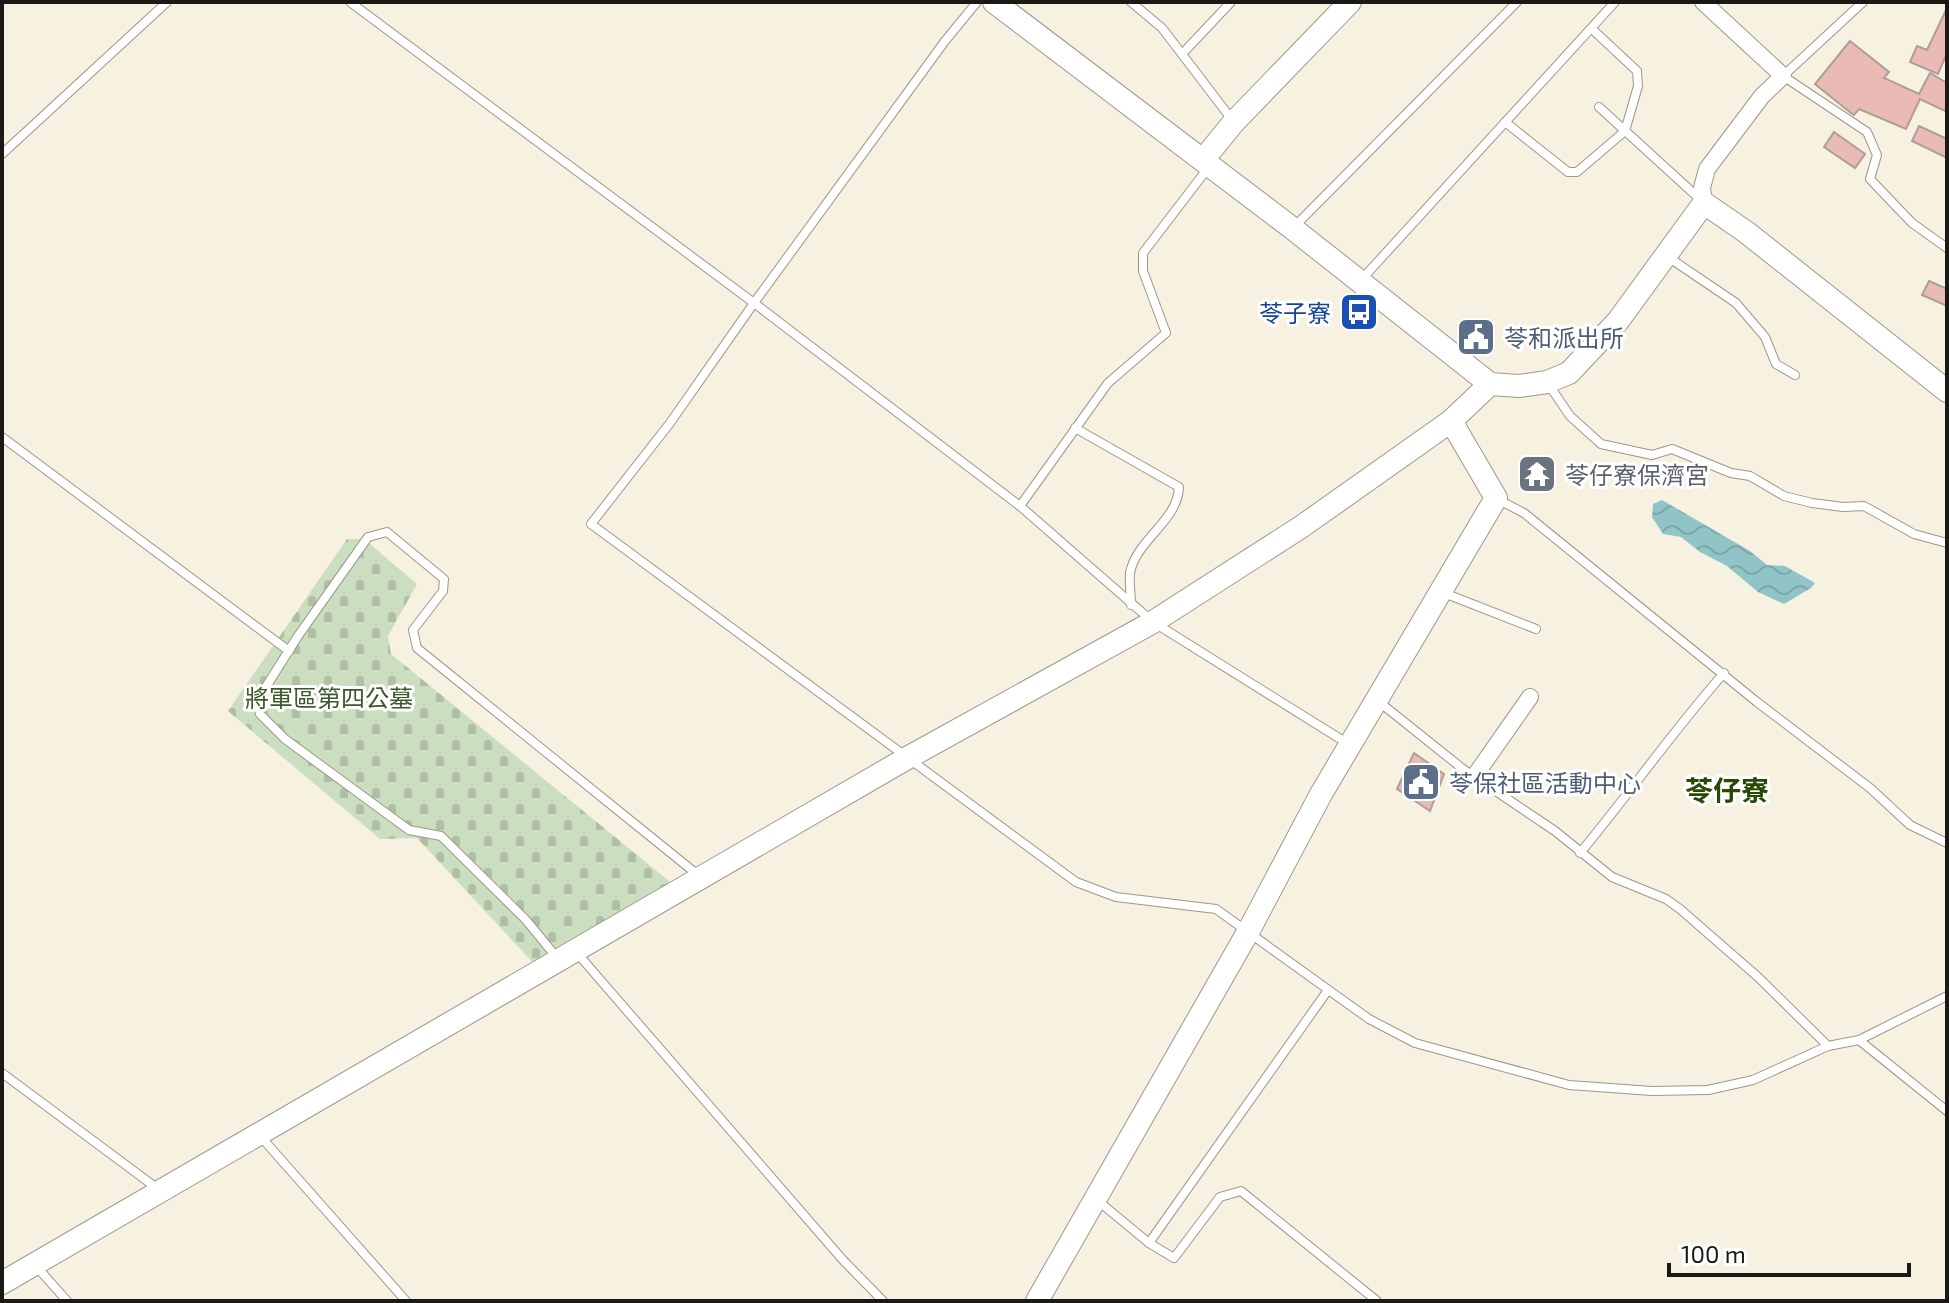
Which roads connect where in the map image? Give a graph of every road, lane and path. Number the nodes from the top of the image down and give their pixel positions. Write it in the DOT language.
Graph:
graph roads {
  1 [pos="167,2"];
  2 [pos="350,2"];
  3 [pos="977,2"];
  4 [pos="994,2"];
  5 [pos="1131,2"];
  6 [pos="1231,2"];
  7 [pos="1350,2"];
  8 [pos="1517,2"];
  9 [pos="1615,2"];
  10 [pos="1703,2"];
  11 [pos="1863,2"];
  12 [pos="1592,29"];
  13 [pos="1183,53"];
  14 [pos="1783,76"];
  15 [pos="1599,107"];
  16 [pos="1234,122"];
  17 [pos="1505,122"];
  18 [pos="1625,131"];
  19 [pos="2,154"];
  20 [pos="1206,163"];
  21 [pos="1704,203"];
  22 [pos="1292,228"];
  23 [pos="1947,248"];
  24 [pos="1665,255"];
  25 [pos="1358,282"];
  26 [pos="754,303"];
  27 [pos="1795,375"];
  28 [pos="1547,382"];
  29 [pos="1490,384"];
  30 [pos="1946,388"];
  31 [pos="1451,421"];
  32 [pos="1075,428"];
  33 [pos="2,437"];
  34 [pos="1496,498"];
  35 [pos="1020,506"];
  36 [pos="1947,543"];
  37 [pos="1440,591"];
  38 [pos="1131,605"];
  39 [pos="1153,622"];
  40 [pos="1536,629"];
  41 [pos="289,651"];
  42 [pos="1724,673"];
  43 [pos="1530,697"];
  44 [pos="1377,701"];
  45 [pos="1350,745"];
  46 [pos="909,757"];
  47 [pos="1474,777"];
  48 [pos="1947,843"];
  49 [pos="1580,853"];
  50 [pos="702,878"];
  51 [pos="1248,932"];
  52 [pos="567,956"];
  53 [pos="1328,990"];
  54 [pos="1947,996"];
  55 [pos="1859,1040"];
  56 [pos="1828,1046"];
  57 [pos="2,1073"];
  58 [pos="1947,1111"];
  59 [pos="259,1135"];
  60 [pos="161,1192"];
  61 [pos="1096,1199"];
  62 [pos="1149,1243"];
  63 [pos="35,1265"];
  64 [pos="2,1283"];
  65 [pos="67,1301"];
  66 [pos="406,1301"];
  67 [pos="883,1301"];
  68 [pos="1037,1301"];
  69 [pos="1377,1301"];
  1 -- 19 [label="lane"];
  2 -- 26 [label="lane"];
  3 -- 26 [label="lane"];
  4 -- 20 [label="street"];
  5 -- 13 [label="lane"];
  6 -- 13 [label="lane"];
  7 -- 16 [label="street"];
  8 -- 22 [label="lane"];
  9 -- 12 [label="lane"];
  10 -- 14 [label="street"];
  11 -- 14 [label="lane"];
  12 -- 17 [label="lane"];
  12 -- 18 [label="lane"];
  13 -- 16 [label="lane"];
  14 -- 21 [label="street"];
  14 -- 23 [label="lane"];
  15 -- 18 [label="lane"];
  16 -- 20 [label="street"];
  17 -- 18 [label="lane"];
  17 -- 25 [label="lane"];
  18 -- 21 [label="lane"];
  20 -- 22 [label="street"];
  20 -- 32 [label="lane"];
  21 -- 24 [label="street"];
  21 -- 30 [label="street"];
  22 -- 25 [label="street"];
  24 -- 27 [label="lane"];
  24 -- 28 [label="street"];
  25 -- 29 [label="street"];
  26 -- 35 [label="lane"];
  26 -- 46 [label="lane"];
  28 -- 29 [label="street"];
  28 -- 36 [label="lane"];
  29 -- 31 [label="street"];
  31 -- 34 [label="street"];
  31 -- 39 [label="street"];
  32 -- 35 [label="lane"];
  32 -- 38 [label="lane"];
  33 -- 41 [label="lane"];
  34 -- 37 [label="street"];
  34 -- 42 [label="lane"];
  35 -- 38 [label="lane"];
  37 -- 40 [label="lane"];
  37 -- 44 [label="street"];
  38 -- 39 [label="lane"];
  39 -- 45 [label="lane"];
  39 -- 46 [label="street"];
  41 -- 50 [label="lane"];
  41 -- 52 [label="lane"];
  42 -- 48 [label="lane"];
  42 -- 49 [label="lane"];
  43 -- 47 [label="street"];
  44 -- 45 [label="street"];
  44 -- 47 [label="lane"];
  45 -- 51 [label="street"];
  46 -- 50 [label="street"];
  46 -- 51 [label="lane"];
  47 -- 49 [label="lane"];
  49 -- 56 [label="lane"];
  50 -- 52 [label="street"];
  51 -- 53 [label="lane"];
  51 -- 61 [label="street"];
  52 -- 59 [label="street"];
  52 -- 67 [label="lane"];
  53 -- 56 [label="lane"];
  53 -- 62 [label="lane"];
  54 -- 55 [label="lane"];
  55 -- 56 [label="lane"];
  55 -- 58 [label="lane"];
  57 -- 60 [label="lane"];
  59 -- 60 [label="street"];
  59 -- 66 [label="lane"];
  60 -- 63 [label="street"];
  61 -- 62 [label="lane"];
  61 -- 68 [label="street"];
  62 -- 69 [label="lane"];
  63 -- 64 [label="street"];
  63 -- 65 [label="lane"];
}
